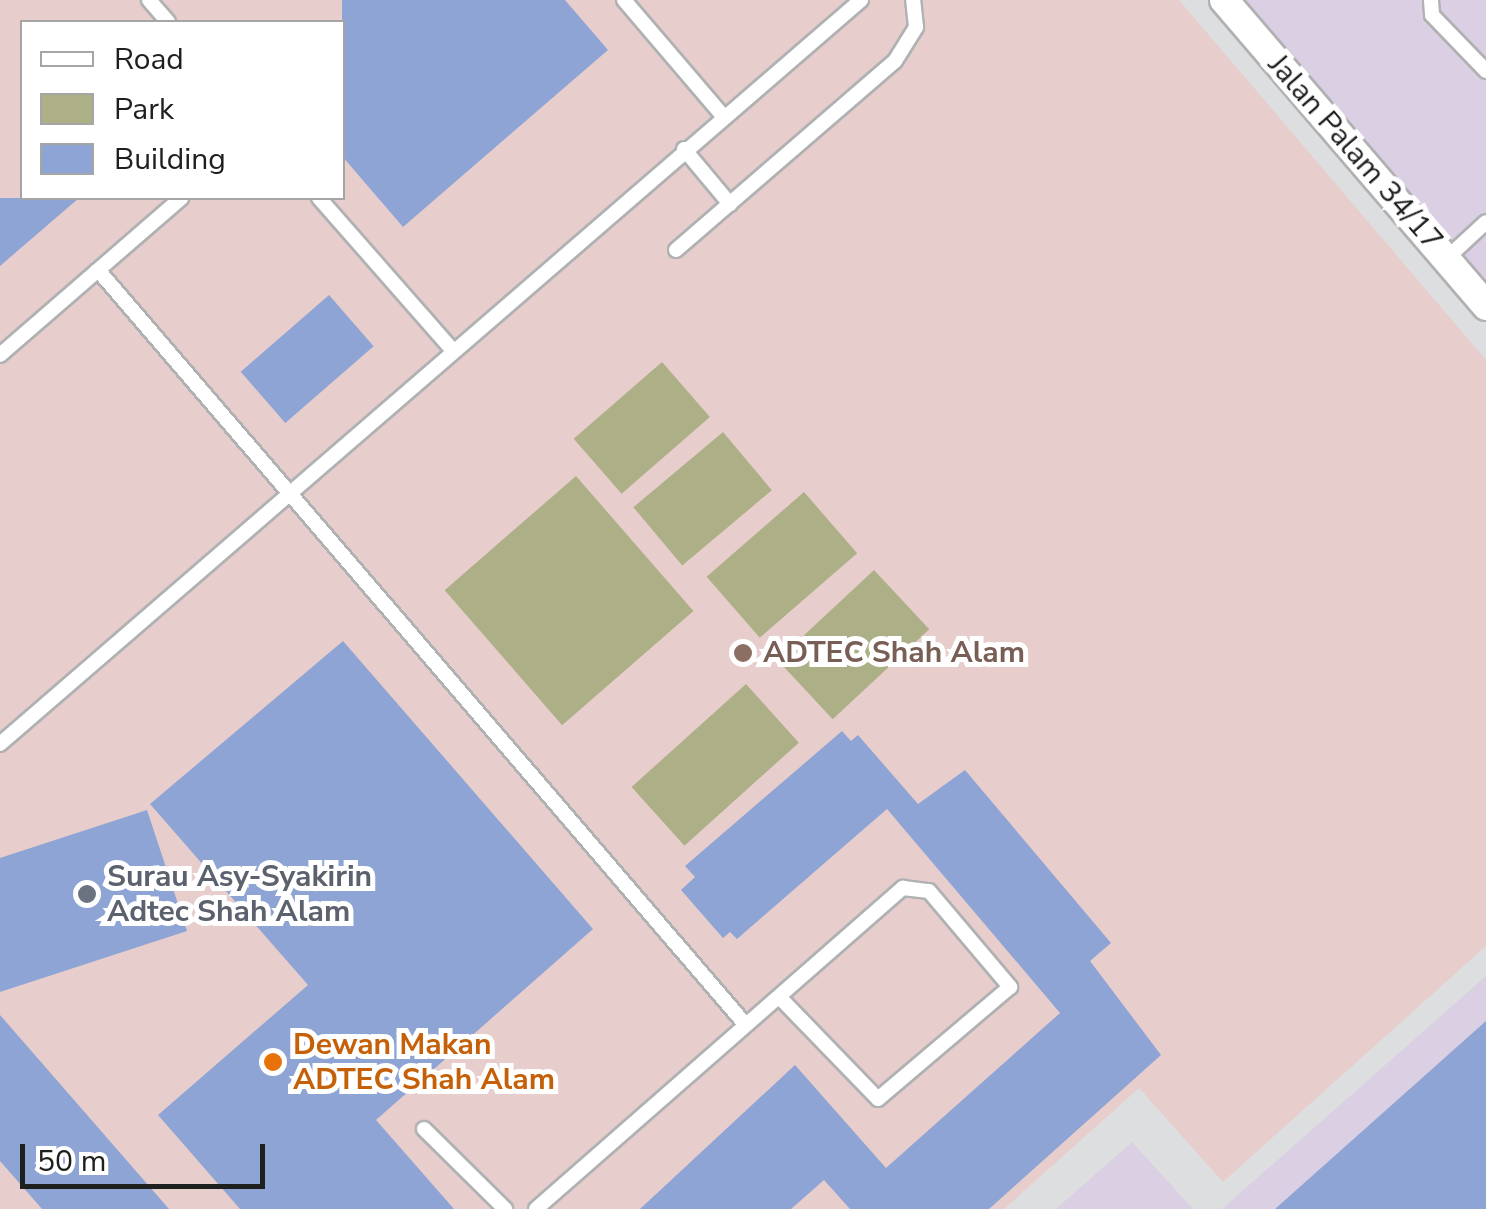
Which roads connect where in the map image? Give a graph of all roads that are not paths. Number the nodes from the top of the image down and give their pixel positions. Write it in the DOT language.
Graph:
graph roads {
  1 [pos="149,0"];
  2 [pos="624,0"];
  3 [pos="861,0"];
  4 [pos="913,0"];
  5 [pos="1224,0"];
  6 [pos="1430,0"];
  7 [pos="166,20"];
  8 [pos="1486,71"];
  9 [pos="723,116"];
  10 [pos="684,149"];
  11 [pos="179,200"];
  12 [pos="321,200"];
  13 [pos="730,204"];
  14 [pos="1486,222"];
  15 [pos="676,250"];
  16 [pos="1446,259"];
  17 [pos="98,270"];
  18 [pos="1486,306"];
  19 [pos="451,348"];
  20 [pos="0,355"];
  21 [pos="290,490"];
  22 [pos="0,744"];
  23 [pos="780,998"];
  24 [pos="744,1024"];
  25 [pos="424,1129"];
  26 [pos="505,1209"];
  27 [pos="536,1209"];
  1 -- 7 [label="lane"];
  2 -- 9 [label="lane"];
  3 -- 9 [label="lane"];
  4 -- 13 [label="lane"];
  5 -- 16 [label="street, Jalan Palam 34/17"];
  6 -- 8 [label="lane"];
  9 -- 10 [label="lane"];
  10 -- 13 [label="lane"];
  10 -- 19 [label="lane"];
  11 -- 17 [label="lane"];
  12 -- 19 [label="lane"];
  13 -- 15 [label="lane"];
  14 -- 16 [label="lane"];
  16 -- 18 [label="street, Jalan Palam 34/17"];
  17 -- 20 [label="lane"];
  17 -- 21 [label="lane"];
  19 -- 21 [label="lane"];
  21 -- 22 [label="lane"];
  21 -- 24 [label="lane"];
  23 -- 23 [label="lane"];
  23 -- 24 [label="lane"];
  24 -- 27 [label="lane"];
  25 -- 26 [label="lane"];
}
